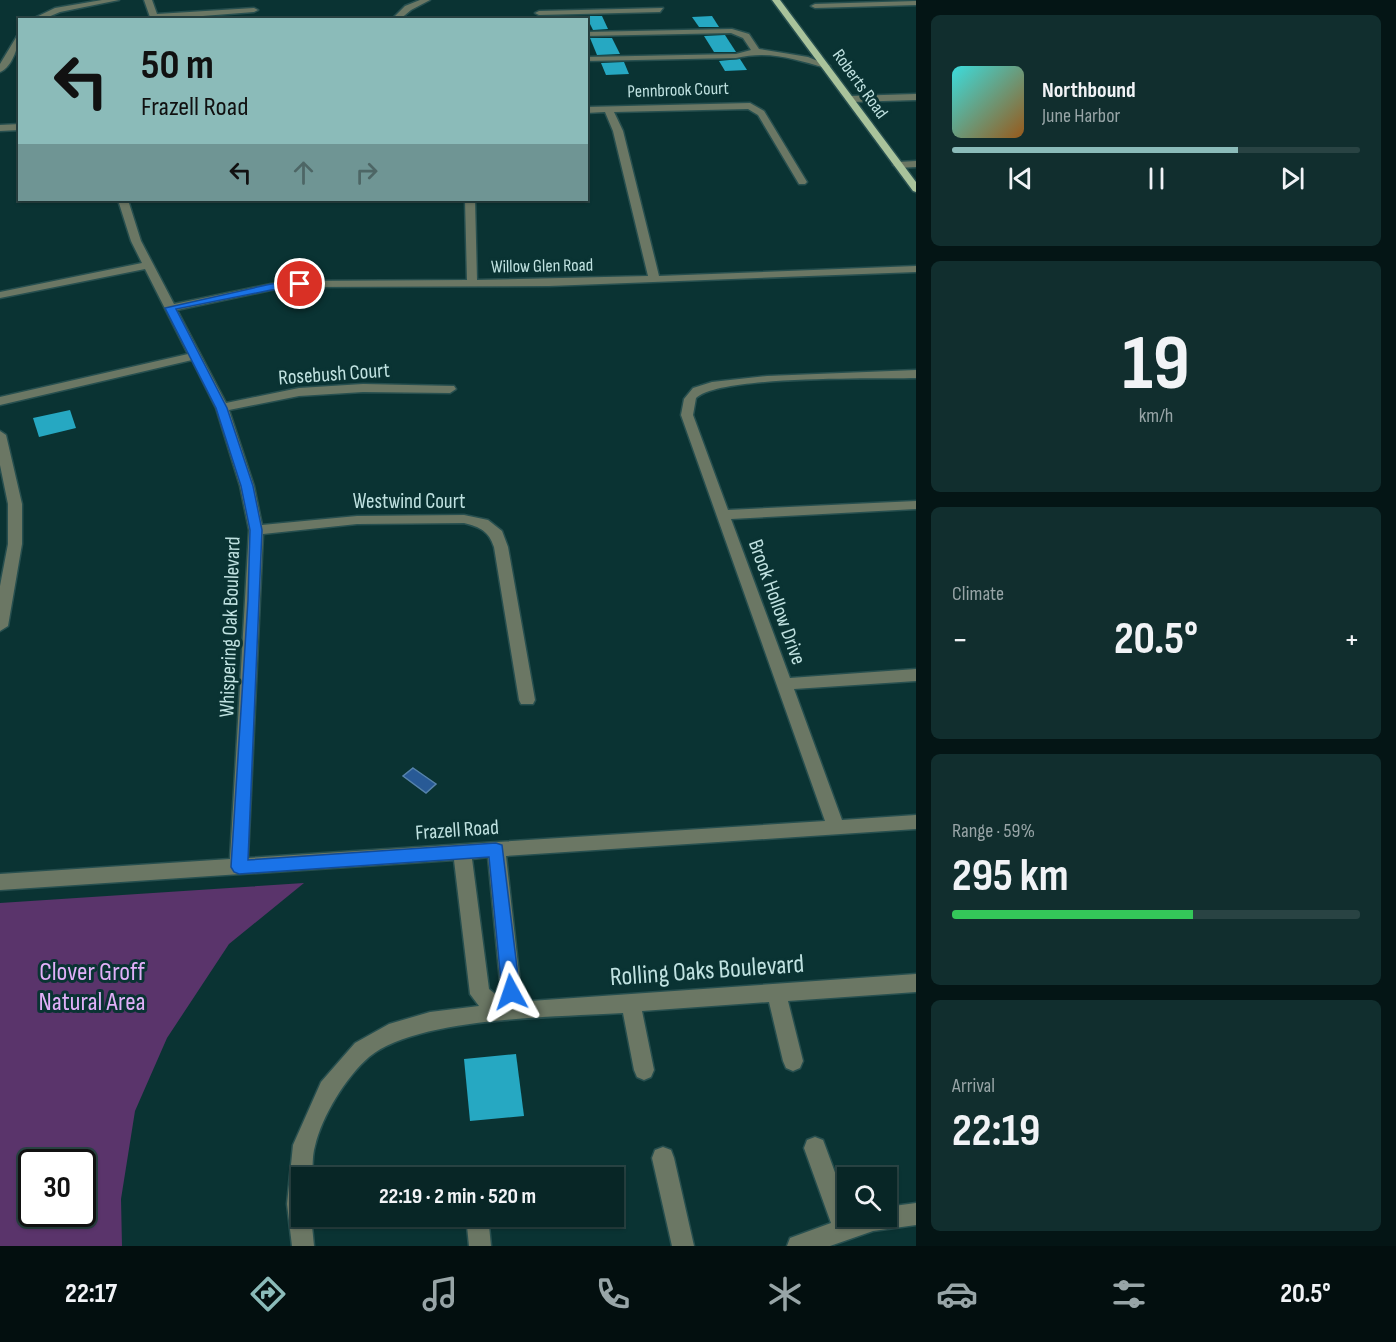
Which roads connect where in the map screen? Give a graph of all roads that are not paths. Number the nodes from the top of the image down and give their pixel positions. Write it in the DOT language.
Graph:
graph roads {
  1 [pos="114,0"];
  2 [pos="148,0"];
  3 [pos="655,0"];
  4 [pos="776,0"];
  5 [pos="420,1"];
  6 [pos="847,2"];
  7 [pos="916,3"];
  8 [pos="815,6"];
  9 [pos="254,10"];
  10 [pos="660,10"];
  11 [pos="539,12"];
  12 [pos="38,18"];
  13 [pos="155,18"];
  14 [pos="397,18"];
  15 [pos="670,31"];
  16 [pos="588,34"];
  17 [pos="18,37"];
  18 [pos="809,43"];
  19 [pos="756,51"];
  20 [pos="780,55"];
  21 [pos="588,59"];
  22 [pos="826,66"];
  23 [pos="1,70"];
  24 [pos="916,97"];
  25 [pos="851,99"];
  26 [pos="608,109"];
  27 [pos="588,110"];
  28 [pos="18,127"];
  29 [pos="0,128"];
  30 [pos="916,164"];
  31 [pos="898,165"];
  32 [pos="802,182"];
  33 [pos="916,189"];
  34 [pos="123,201"];
  35 [pos="470,201"];
  36 [pos="148,266"];
  37 [pos="916,269"];
  38 [pos="654,279"];
  39 [pos="472,283"];
  40 [pos="0,295"];
  41 [pos="170,308"];
  42 [pos="195,356"];
  43 [pos="916,374"];
  44 [pos="450,389"];
  45 [pos="0,401"];
  46 [pos="222,408"];
  47 [pos="0,435"];
  48 [pos="916,505"];
  49 [pos="723,515"];
  50 [pos="256,530"];
  51 [pos="0,626"];
  52 [pos="916,675"];
  53 [pos="784,684"];
  54 [pos="527,700"];
  55 [pos="916,822"];
  56 [pos="836,828"];
  57 [pos="496,850"];
  58 [pos="462,852"];
  59 [pos="239,867"];
  60 [pos="0,882"];
  61 [pos="916,983"];
  62 [pos="776,993"];
  63 [pos="631,1003"];
  64 [pos="502,1012"];
  65 [pos="793,1061"];
  66 [pos="644,1070"];
  67 [pos="815,1148"];
  68 [pos="663,1158"];
  69 [pos="916,1214"];
  70 [pos="478,1227"];
  71 [pos="844,1229"];
  72 [pos="303,1246"];
  73 [pos="480,1246"];
  74 [pos="683,1246"];
  75 [pos="798,1246"];
  1 -- 12 [label="street"];
  2 -- 13 [label="street"];
  3 -- 10 [label="street"];
  4 -- 18 [label="main road, Roberts Road"];
  5 -- 14 [label="street"];
  6 -- 7 [label="street"];
  6 -- 8 [label="street"];
  9 -- 13 [label="street"];
  10 -- 11 [label="street"];
  10 -- 15 [label="street"];
  15 -- 16 [label="street"];
  15 -- 19 [label="street"];
  17 -- 23 [label="street"];
  18 -- 20 [label="street"];
  18 -- 22 [label="main road, Roberts Road"];
  19 -- 20 [label="street"];
  19 -- 21 [label="street"];
  20 -- 22 [label="street"];
  22 -- 25 [label="main road, Roberts Road"];
  24 -- 25 [label="street"];
  25 -- 31 [label="main road, Roberts Road"];
  26 -- 27 [label="street, Pennbrook Court"];
  26 -- 32 [label="street, Pennbrook Court"];
  26 -- 38 [label="street"];
  28 -- 29 [label="street"];
  30 -- 31 [label="street"];
  31 -- 33 [label="main road, Roberts Road"];
  34 -- 36 [label="street, Whispering Oak Boulevard"];
  35 -- 39 [label="street"];
  36 -- 40 [label="street"];
  36 -- 41 [label="street, Whispering Oak Boulevard"];
  37 -- 38 [label="street, Willow Glen Road"];
  38 -- 39 [label="street, Willow Glen Road"];
  39 -- 41 [label="street, Willow Glen Road"];
  41 -- 42 [label="street, Whispering Oak Boulevard"];
  42 -- 45 [label="street"];
  42 -- 46 [label="street, Whispering Oak Boulevard"];
  43 -- 49 [label="street, Brook Hollow Drive"];
  44 -- 46 [label="street, Rosebush Court"];
  46 -- 50 [label="street, Whispering Oak Boulevard"];
  47 -- 51 [label="street"];
  48 -- 49 [label="street"];
  49 -- 53 [label="street, Brook Hollow Drive"];
  50 -- 54 [label="street, Westwind Court"];
  50 -- 59 [label="street, Whispering Oak Boulevard"];
  52 -- 53 [label="street"];
  53 -- 56 [label="street, Brook Hollow Drive"];
  55 -- 56 [label="street, Frazell Road"];
  56 -- 57 [label="street, Frazell Road"];
  57 -- 58 [label="street, Frazell Road"];
  57 -- 64 [label="street"];
  58 -- 59 [label="street, Frazell Road"];
  58 -- 64 [label="street"];
  59 -- 60 [label="street, Frazell Road"];
  61 -- 62 [label="street, Rolling Oaks Boulevard"];
  62 -- 63 [label="street, Rolling Oaks Boulevard"];
  62 -- 65 [label="street"];
  63 -- 64 [label="street, Rolling Oaks Boulevard"];
  63 -- 66 [label="street"];
  64 -- 72 [label="street, Rolling Oaks Boulevard"];
  67 -- 71 [label="street"];
  68 -- 74 [label="street"];
  69 -- 71 [label="street"];
  70 -- 73 [label="street"];
  71 -- 75 [label="street"];
}
